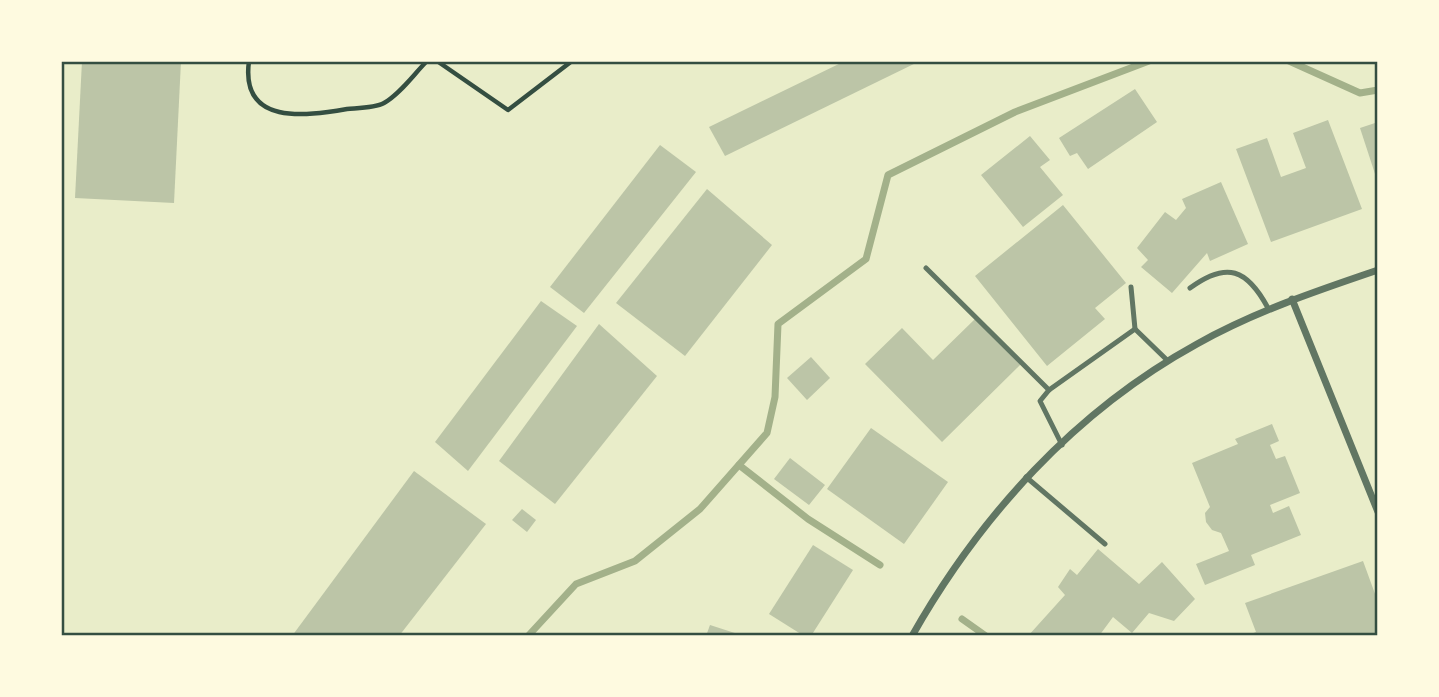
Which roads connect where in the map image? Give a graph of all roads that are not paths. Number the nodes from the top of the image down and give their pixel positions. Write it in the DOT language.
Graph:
graph roads {
  1 [pos="926,268"];
  2 [pos="1378,270"];
  3 [pos="1131,287"];
  4 [pos="1190,288"];
  5 [pos="1292,299"];
  6 [pos="1268,308"];
  7 [pos="1135,329"];
  8 [pos="1168,361"];
  9 [pos="1049,390"];
  10 [pos="1062,445"];
  11 [pos="1026,477"];
  12 [pos="1378,512"];
  13 [pos="1105,544"];
  14 [pos="912,636"];
  1 -- 9 [label="lane"];
  2 -- 5 [label="street"];
  3 -- 7 [label="lane"];
  4 -- 6 [label="lane"];
  5 -- 6 [label="street"];
  5 -- 12 [label="street"];
  6 -- 8 [label="street"];
  7 -- 8 [label="lane"];
  7 -- 9 [label="lane"];
  8 -- 10 [label="street"];
  9 -- 10 [label="lane"];
  10 -- 11 [label="street"];
  11 -- 13 [label="lane"];
  11 -- 14 [label="street"];
}
